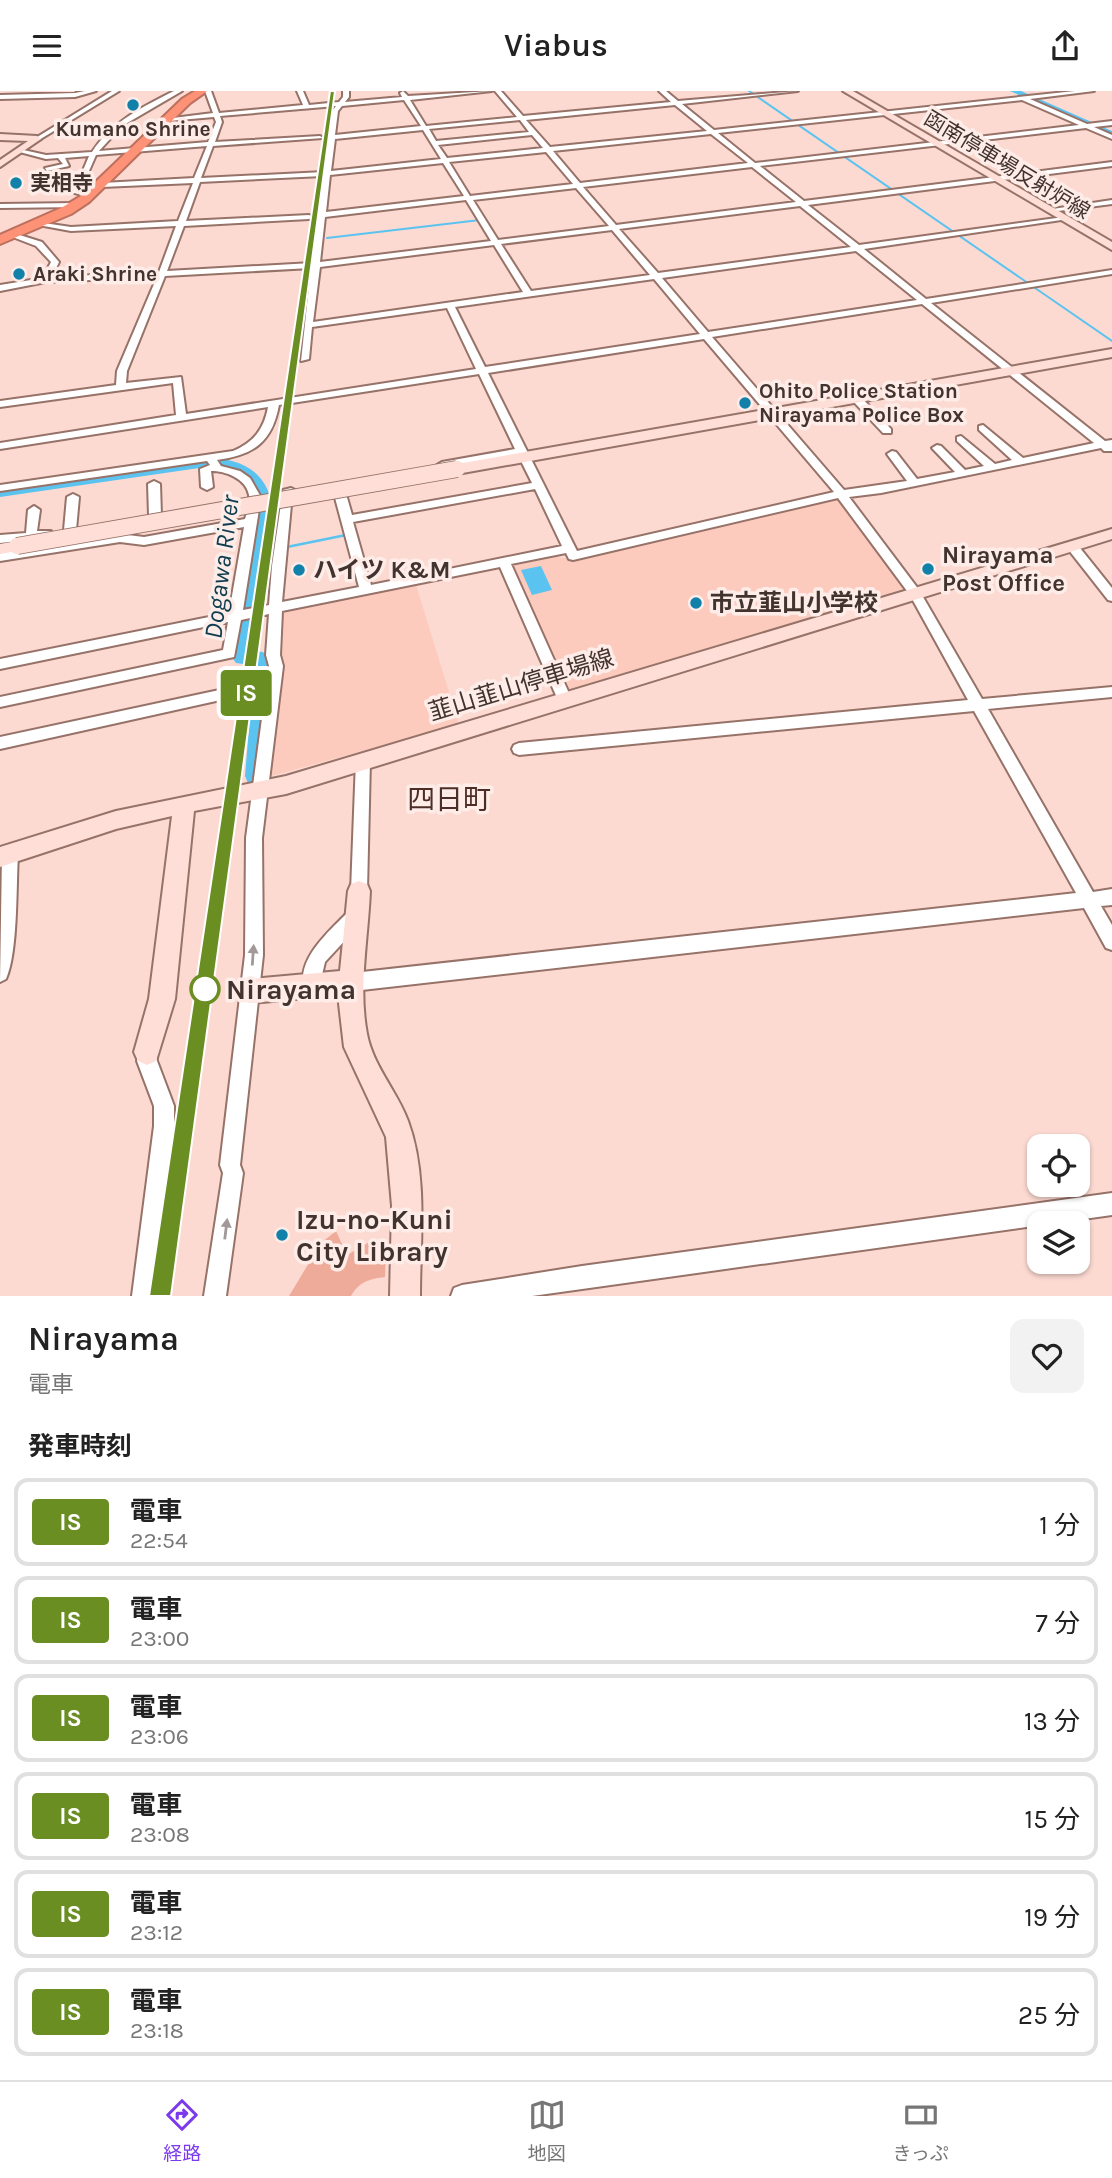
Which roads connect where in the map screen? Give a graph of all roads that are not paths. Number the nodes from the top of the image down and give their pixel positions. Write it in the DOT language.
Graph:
graph roads {
  1 [pos="93,91"];
  2 [pos="116,91"];
  3 [pos="179,91"];
  4 [pos="202,91"];
  5 [pos="208,91"];
  6 [pos="300,91"];
  7 [pos="346,91"];
  8 [pos="402,91"];
  9 [pos="489,91"];
  10 [pos="498,91"];
  11 [pos="662,91"];
  12 [pos="735,91"];
  13 [pos="795,91"];
  14 [pos="847,91"];
  15 [pos="1006,91"];
  16 [pos="1091,91"];
  17 [pos="44,93"];
  18 [pos="76,93"];
  19 [pos="742,96"];
  20 [pos="0,97"];
  21 [pos="1024,98"];
  22 [pos="407,99"];
  23 [pos="677,103"];
  24 [pos="339,105"];
  25 [pos="307,108"];
  26 [pos="885,113"];
  27 [pos="217,116"];
  28 [pos="521,118"];
  29 [pos="168,119"];
  30 [pos="1112,123"];
  31 [pos="1091,126"];
  32 [pos="425,128"];
  33 [pos="713,132"];
  34 [pos="534,133"];
  35 [pos="0,137"];
  36 [pos="332,137"];
  37 [pos="1112,137"];
  38 [pos="320,138"];
  39 [pos="37,139"];
  40 [pos="212,143"];
  41 [pos="434,143"];
  42 [pos="937,144"];
  43 [pos="138,149"];
  44 [pos="548,149"];
  45 [pos="19,151"];
  46 [pos="95,152"];
  47 [pos="60,156"];
  48 [pos="445,160"];
  49 [pos="0,164"];
  50 [pos="1112,164"];
  51 [pos="755,165"];
  52 [pos="47,169"];
  53 [pos="328,173"];
  54 [pos="82,180"];
  55 [pos="198,180"];
  56 [pos="998,180"];
  57 [pos="45,181"];
  58 [pos="103,185"];
  59 [pos="579,185"];
  60 [pos="90,195"];
  61 [pos="469,198"];
  62 [pos="1112,202"];
  63 [pos="802,203"];
  64 [pos="77,205"];
  65 [pos="0,206"];
  66 [pos="1049,210"];
  67 [pos="323,215"];
  68 [pos="309,217"];
  69 [pos="1064,219"];
  70 [pos="181,223"];
  71 [pos="37,224"];
  72 [pos="614,227"];
  73 [pos="13,234"];
  74 [pos="0,240"];
  75 [pos="496,242"];
  76 [pos="1112,247"];
  77 [pos="858,248"];
  78 [pos="316,265"];
  79 [pos="1112,272"];
  80 [pos="160,274"];
  81 [pos="655,277"];
  82 [pos="46,280"];
  83 [pos="1,289"];
  84 [pos="528,295"];
  85 [pos="924,301"];
  86 [pos="450,305"];
  87 [pos="308,325"];
  88 [pos="706,336"];
  89 [pos="1112,353"];
  90 [pos="304,359"];
  91 [pos="483,370"];
  92 [pos="1012,371"];
  93 [pos="121,387"];
  94 [pos="856,398"];
  95 [pos="274,403"];
  96 [pos="1,408"];
  97 [pos="772,413"];
  98 [pos="181,418"];
  99 [pos="983,428"];
  100 [pos="887,431"];
  101 [pos="961,439"];
  102 [pos="0,446"];
  103 [pos="1109,446"];
  104 [pos="937,448"];
  105 [pos="524,454"];
  106 [pos="892,454"];
  107 [pos="1020,461"];
  108 [pos="213,463"];
  109 [pos="488,464"];
  110 [pos="992,467"];
  111 [pos="962,473"];
  112 [pos="914,483"];
  113 [pos="154,484"];
  114 [pos="538,485"];
  115 [pos="207,487"];
  116 [pos="0,488"];
  117 [pos="340,494"];
  118 [pos="841,494"];
  119 [pos="73,497"];
  120 [pos="255,497"];
  121 [pos="286,504"];
  122 [pos="34,510"];
  123 [pos="155,515"];
  124 [pos="346,520"];
  125 [pos="251,522"];
  126 [pos="70,530"];
  127 [pos="1112,534"];
  128 [pos="0,539"];
  129 [pos="16,543"];
  130 [pos="1072,546"];
  131 [pos="568,548"];
  132 [pos="0,557"];
  133 [pos="504,562"];
  134 [pos="366,591"];
  135 [pos="915,593"];
  136 [pos="1112,597"];
  137 [pos="276,609"];
  138 [pos="242,616"];
  139 [pos="0,664"];
  140 [pos="237,691"];
  141 [pos="1112,692"];
  142 [pos="565,699"];
  143 [pos="0,702"];
  144 [pos="978,705"];
  145 [pos="0,743"];
  146 [pos="519,749"];
  147 [pos="363,760"];
  148 [pos="262,790"];
  149 [pos="184,804"];
  150 [pos="5,856"];
  151 [pos="1112,897"];
  152 [pos="1088,900"];
  153 [pos="358,902"];
  154 [pos="1112,942"];
  155 [pos="0,973"];
  156 [pos="353,982"];
  157 [pos="312,986"];
  158 [pos="250,991"];
  159 [pos="147,1052"];
  160 [pos="1112,1204"];
  161 [pos="143,1296"];
  162 [pos="215,1296"];
  163 [pos="405,1296"];
  164 [pos="462,1296"];
  1 -- 18 [label="street"];
  2 -- 39 [label="street"];
  3 -- 46 [label="street"];
  4 -- 29 [label="highway"];
  5 -- 27 [label="street"];
  6 -- 25 [label="street"];
  7 -- 24 [label="street"];
  8 -- 22 [label="street"];
  9 -- 22 [label="street"];
  10 -- 28 [label="street"];
  11 -- 23 [label="street"];
  12 -- 19 [label="street"];
  13 -- 19 [label="street"];
  14 -- 26 [label="main road, 函南停車場反射炉線"];
  15 -- 21 [label="street"];
  16 -- 21 [label="street"];
  17 -- 18 [label="street"];
  17 -- 20 [label="street"];
  19 -- 23 [label="street"];
  21 -- 26 [label="street"];
  21 -- 31 [label="street"];
  22 -- 24 [label="street"];
  22 -- 32 [label="street"];
  23 -- 28 [label="street"];
  23 -- 33 [label="street"];
  24 -- 25 [label="street"];
  24 -- 36 [label="street"];
  25 -- 27 [label="street"];
  26 -- 33 [label="street"];
  26 -- 42 [label="main road, 函南停車場反射炉線"];
  27 -- 29 [label="street"];
  27 -- 40 [label="street"];
  28 -- 32 [label="street"];
  28 -- 34 [label="street"];
  29 -- 43 [label="highway"];
  30 -- 31 [label="street"];
  31 -- 37 [label="street"];
  31 -- 42 [label="street"];
  32 -- 36 [label="street"];
  32 -- 41 [label="street"];
  33 -- 44 [label="street"];
  33 -- 51 [label="street"];
  34 -- 41 [label="street"];
  34 -- 44 [label="street"];
  35 -- 39 [label="main road"];
  36 -- 53 [label="street"];
  38 -- 40 [label="street"];
  39 -- 45 [label="main road"];
  40 -- 43 [label="street"];
  40 -- 55 [label="street"];
  41 -- 48 [label="street"];
  42 -- 51 [label="street"];
  42 -- 56 [label="main road, 函南停車場反射炉線"];
  43 -- 46 [label="street"];
  43 -- 58 [label="highway"];
  44 -- 48 [label="street"];
  44 -- 59 [label="street"];
  45 -- 47 [label="street"];
  45 -- 49 [label="main road"];
  46 -- 47 [label="street"];
  46 -- 54 [label="street"];
  47 -- 52 [label="street"];
  48 -- 53 [label="street"];
  48 -- 61 [label="street"];
  50 -- 56 [label="street"];
  51 -- 59 [label="street"];
  51 -- 63 [label="street"];
  53 -- 55 [label="street"];
  53 -- 67 [label="street"];
  55 -- 58 [label="street"];
  55 -- 70 [label="street"];
  56 -- 63 [label="street"];
  56 -- 66 [label="main road, 函南停車場反射炉線"];
  57 -- 60 [label="street"];
  58 -- 60 [label="highway"];
  59 -- 61 [label="street"];
  59 -- 72 [label="street"];
  60 -- 64 [label="highway"];
  61 -- 67 [label="street"];
  61 -- 75 [label="street"];
  62 -- 66 [label="street"];
  63 -- 72 [label="street"];
  63 -- 77 [label="street"];
  64 -- 65 [label="street"];
  64 -- 71 [label="highway"];
  66 -- 69 [label="main road, 函南停車場反射炉線"];
  67 -- 78 [label="street"];
  68 -- 70 [label="street"];
  69 -- 76 [label="main road, 函南停車場反射炉線"];
  69 -- 77 [label="street"];
  70 -- 71 [label="street"];
  70 -- 80 [label="street"];
  71 -- 73 [label="highway"];
  72 -- 75 [label="street"];
  72 -- 81 [label="street"];
  73 -- 74 [label="highway"];
  73 -- 82 [label="street"];
  75 -- 78 [label="street"];
  75 -- 84 [label="street"];
  77 -- 81 [label="street"];
  77 -- 85 [label="street"];
  78 -- 80 [label="street"];
  78 -- 87 [label="street"];
  79 -- 85 [label="street"];
  80 -- 82 [label="street"];
  80 -- 93 [label="street"];
  81 -- 84 [label="street"];
  81 -- 88 [label="street"];
  82 -- 83 [label="street"];
  84 -- 86 [label="street"];
  85 -- 88 [label="street"];
  85 -- 92 [label="street"];
  86 -- 87 [label="street"];
  86 -- 91 [label="street"];
  87 -- 90 [label="street"];
  88 -- 91 [label="street"];
  88 -- 97 [label="street"];
  89 -- 92 [label="main road"];
  91 -- 95 [label="street"];
  91 -- 105 [label="street"];
  92 -- 94 [label="main road"];
  92 -- 103 [label="street"];
  93 -- 96 [label="street"];
  93 -- 98 [label="street"];
  94 -- 97 [label="main road"];
  94 -- 100 [label="street"];
  95 -- 98 [label="street"];
  95 -- 108 [label="street"];
  97 -- 105 [label="main road"];
  97 -- 118 [label="street"];
  98 -- 102 [label="street"];
  99 -- 107 [label="street"];
  101 -- 110 [label="street"];
  103 -- 107 [label="street"];
  104 -- 111 [label="street"];
  105 -- 109 [label="main road"];
  105 -- 114 [label="street"];
  105 -- 121 [label="street"];
  106 -- 112 [label="street"];
  107 -- 110 [label="street"];
  108 -- 115 [label="street"];
  108 -- 116 [label="street"];
  108 -- 120 [label="street"];
  109 -- 117 [label="street"];
  109 -- 129 [label="main road, bridge"];
  110 -- 111 [label="street"];
  111 -- 112 [label="street"];
  112 -- 118 [label="street"];
  113 -- 123 [label="street"];
  114 -- 124 [label="street"];
  114 -- 131 [label="street"];
  117 -- 121 [label="street"];
  117 -- 124 [label="street"];
  118 -- 131 [label="street"];
  118 -- 135 [label="street"];
  119 -- 126 [label="street"];
  120 -- 123 [label="street"];
  120 -- 125 [label="street"];
  121 -- 137 [label="street"];
  122 -- 129 [label="street"];
  123 -- 126 [label="street"];
  124 -- 134 [label="street"];
  125 -- 132 [label="street"];
  125 -- 138 [label="street"];
  126 -- 129 [label="street"];
  127 -- 130 [label="main road, 韮山韮山停車場線"];
  128 -- 129 [label="street"];
  130 -- 135 [label="main road, 韮山韮山停車場線"];
  130 -- 136 [label="street"];
  131 -- 133 [label="street"];
  133 -- 134 [label="street"];
  133 -- 142 [label="street"];
  134 -- 137 [label="street"];
  135 -- 142 [label="main road, 韮山韮山停車場線"];
  135 -- 144 [label="street"];
  137 -- 138 [label="street"];
  137 -- 148 [label="street"];
  138 -- 139 [label="street"];
  138 -- 143 [label="street"];
  140 -- 145 [label="street"];
  141 -- 144 [label="street"];
  142 -- 147 [label="main road, 韮山韮山停車場線"];
  144 -- 146 [label="street"];
  144 -- 152 [label="street"];
  147 -- 148 [label="main road, 韮山韮山停車場線"];
  147 -- 153 [label="street"];
  148 -- 149 [label="main road, 韮山韮山停車場線"];
  158 -- 148 [label="street, one-way"];
  149 -- 150 [label="main road, 韮山韮山停車場線"];
  149 -- 159 [label="main road"];
  150 -- 155 [label="street"];
  151 -- 152 [label="street"];
  152 -- 154 [label="street"];
  152 -- 156 [label="street"];
  153 -- 156 [label="main road"];
  153 -- 157 [label="street"];
  156 -- 157 [label="main road"];
  156 -- 163 [label="main road"];
  157 -- 158 [label="main road"];
  162 -- 158 [label="street, one-way"];
  159 -- 161 [label="street"];
  160 -- 164 [label="street"];
}
